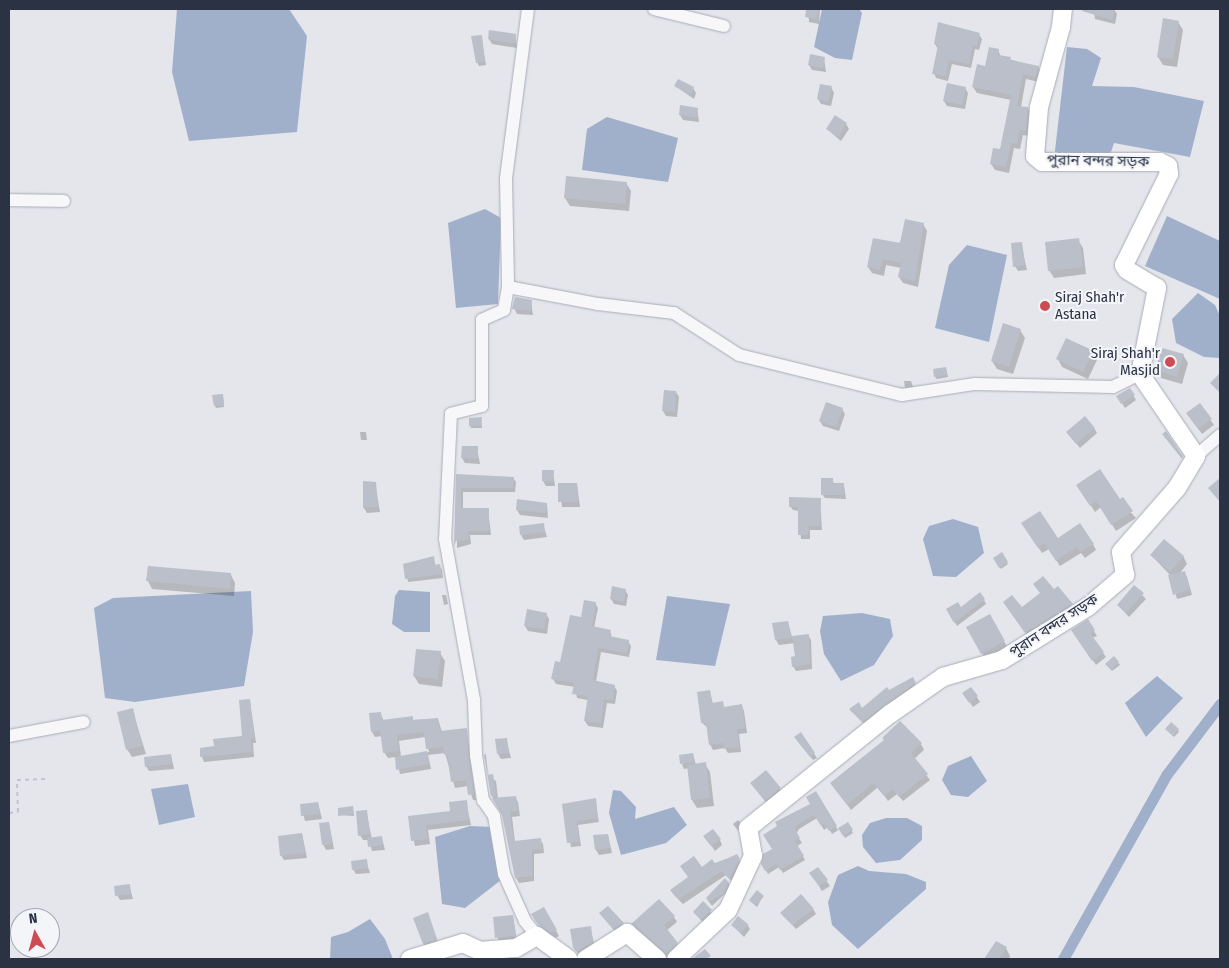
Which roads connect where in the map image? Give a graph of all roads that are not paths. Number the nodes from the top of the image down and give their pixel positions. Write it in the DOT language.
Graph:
graph roads {
  1 [pos="528,9"];
  2 [pos="654,9"];
  3 [pos="1063,9"];
  4 [pos="724,26"];
  5 [pos="9,200"];
  6 [pos="64,201"];
  7 [pos="508,287"];
  8 [pos="1140,374"];
  9 [pos="1220,435"];
  10 [pos="1196,456"];
  11 [pos="84,722"];
  12 [pos="9,736"];
  13 [pos="537,936"];
  14 [pos="496,956"];
  15 [pos="410,959"];
  16 [pos="570,959"];
  17 [pos="586,959"];
  18 [pos="657,959"];
  19 [pos="676,959"];
  1 -- 7 [label="street"];
  2 -- 4 [label="street"];
  3 -- 8 [label="street, পুরান বন্দর সড়ক"];
  5 -- 6 [label="street"];
  7 -- 8 [label="street"];
  7 -- 13 [label="street"];
  8 -- 10 [label="street"];
  9 -- 10 [label="street"];
  10 -- 19 [label="street, পুরান বন্দর সড়ক"];
  11 -- 12 [label="street"];
  13 -- 14 [label="street"];
  13 -- 16 [label="street"];
  14 -- 15 [label="street"];
  17 -- 18 [label="street"];
}
